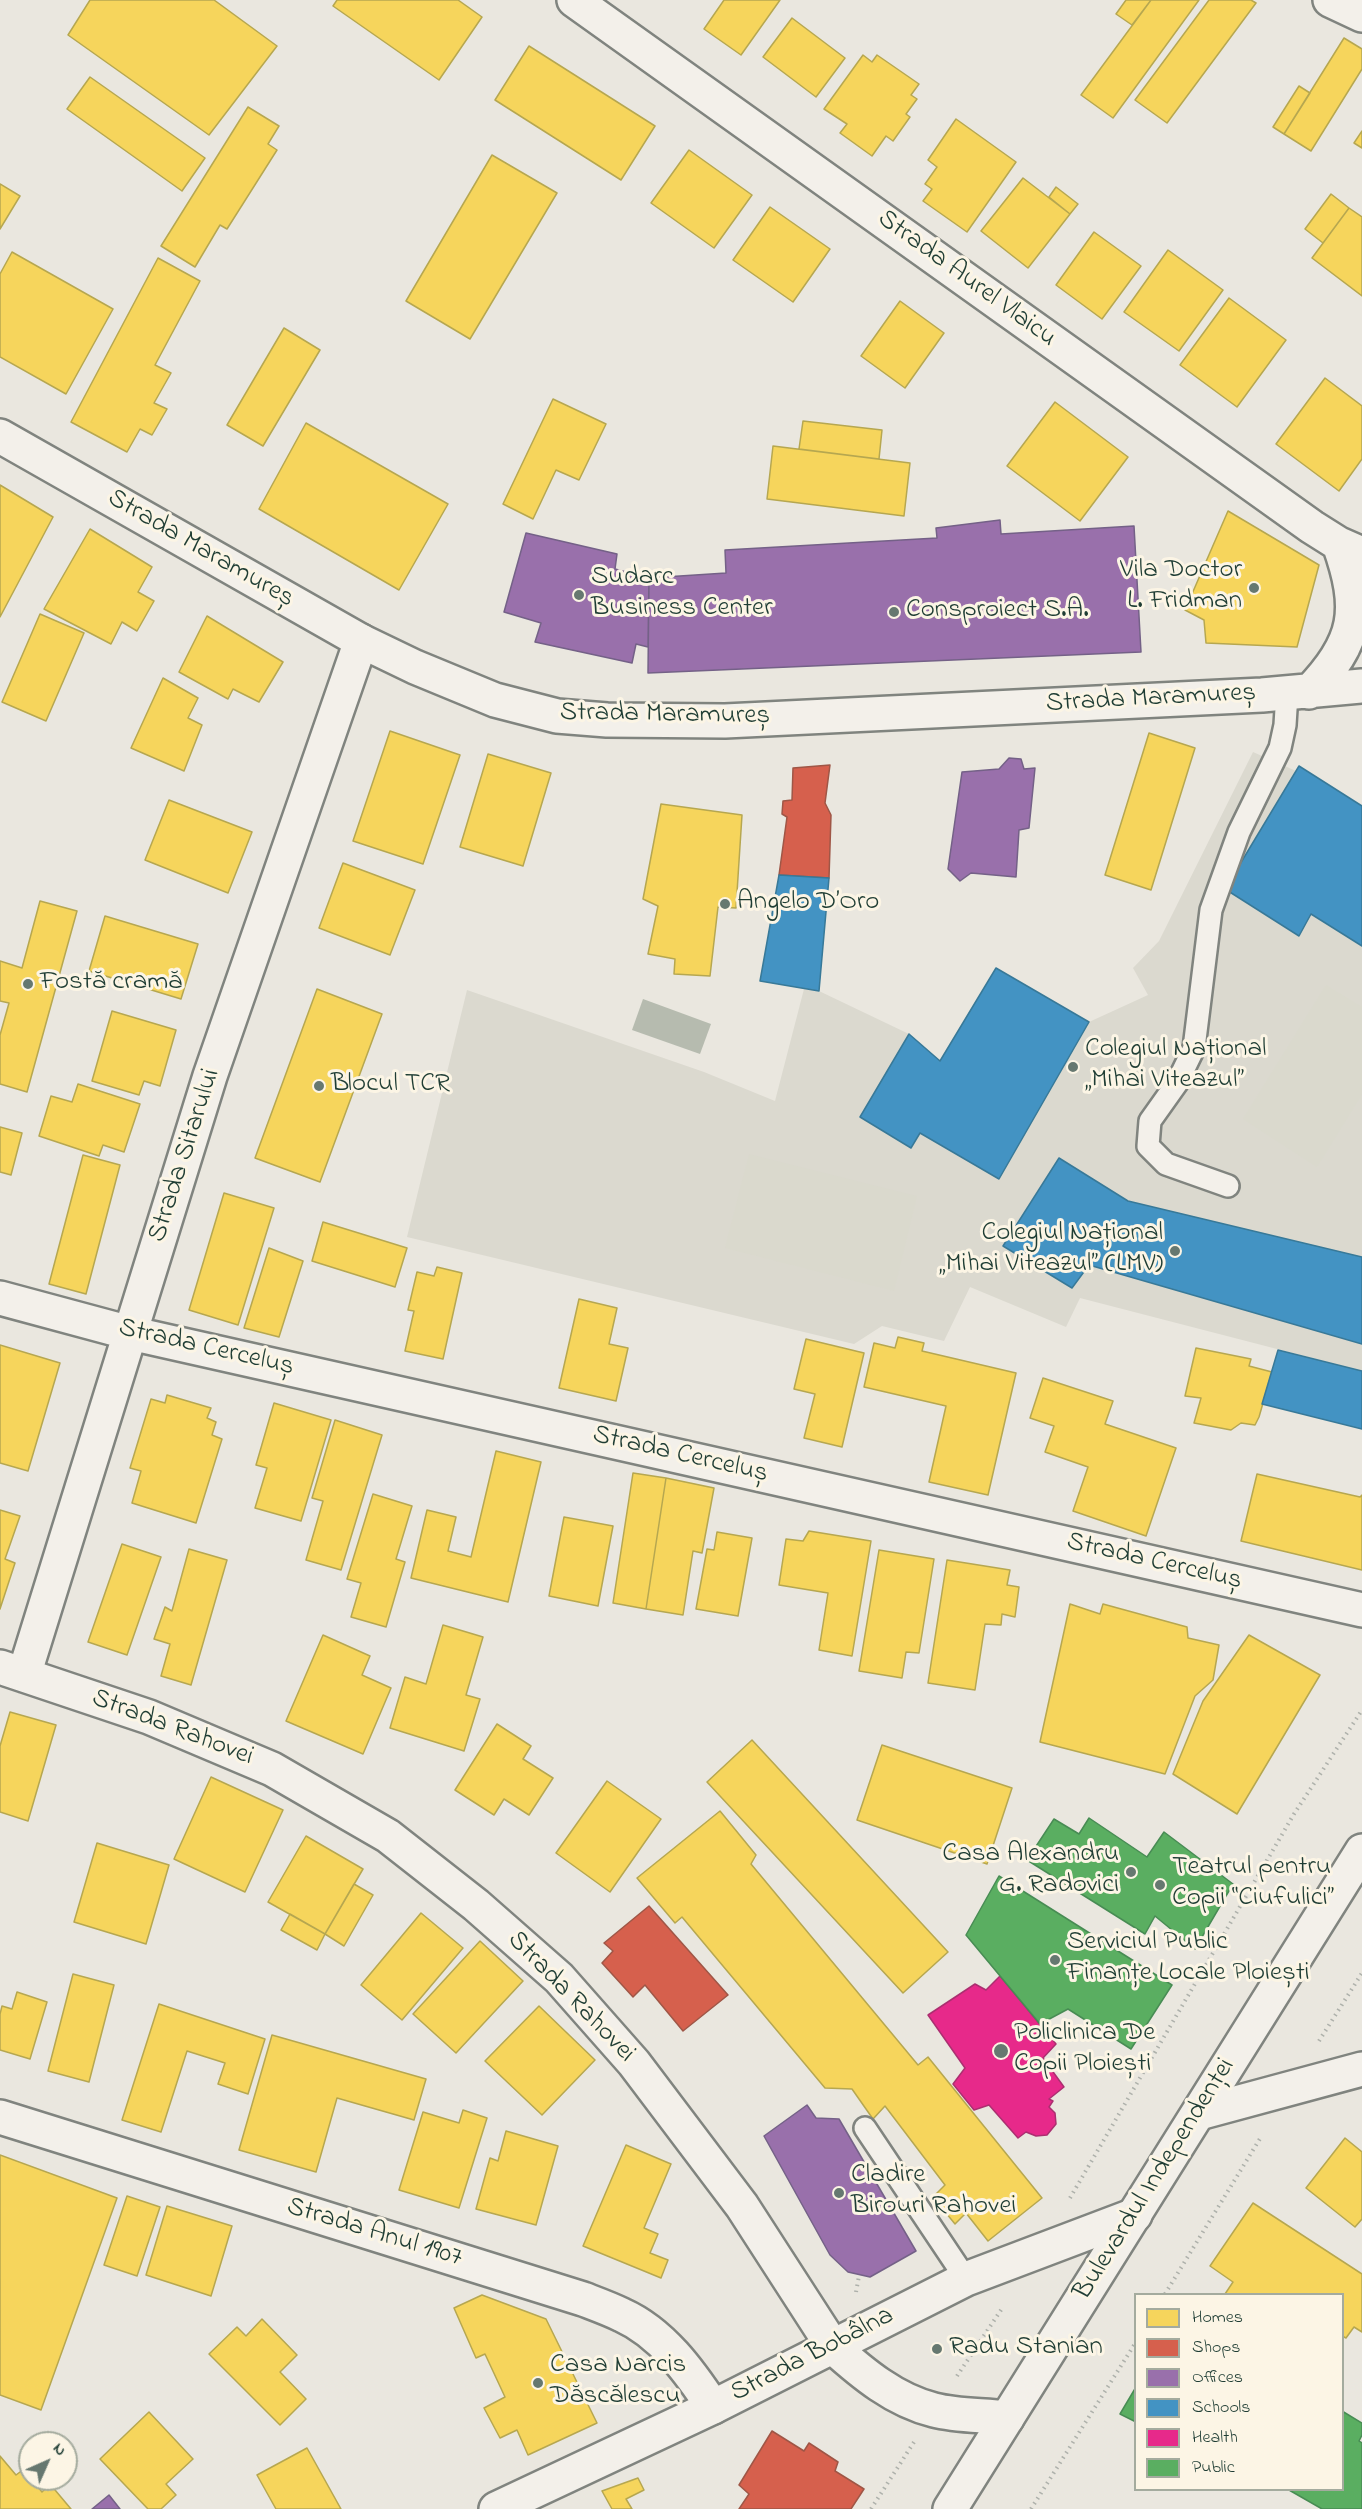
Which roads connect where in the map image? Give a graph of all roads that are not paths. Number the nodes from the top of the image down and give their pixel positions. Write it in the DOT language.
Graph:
graph roads {
  1 [pos="574,0"];
  2 [pos="1330,0"];
  3 [pos="1362,15"];
  4 [pos="0,436"];
  5 [pos="1351,549"];
  6 [pos="361,641"];
  7 [pos="1362,686"];
  8 [pos="1298,693"];
  9 [pos="1228,1186"];
  10 [pos="0,1298"];
  11 [pos="130,1333"];
  12 [pos="1362,1610"];
  13 [pos="12,1671"];
  14 [pos="1362,1851"];
  15 [pos="1362,2068"];
  16 [pos="1199,2113"];
  17 [pos="0,2117"];
  18 [pos="866,2128"];
  19 [pos="1135,2215"];
  20 [pos="966,2279"];
  21 [pos="833,2347"];
  22 [pos="713,2407"];
  23 [pos="1007,2418"];
  24 [pos="496,2509"];
  25 [pos="950,2509"];
  1 -- 5 [label="street, Strada Aurel Vlaicu"];
  2 -- 3 [label="street"];
  4 -- 6 [label="street, Strada Maramureș"];
  5 -- 8 [label="street"];
  6 -- 8 [label="street, Strada Maramureș"];
  6 -- 11 [label="street, Strada Sitarului"];
  7 -- 8 [label="street, Strada Maramureș"];
  8 -- 9 [label="lane"];
  10 -- 11 [label="street, Strada Cerceluș"];
  11 -- 12 [label="street, Strada Cerceluș"];
  11 -- 13 [label="street, Strada Sitarului"];
  13 -- 21 [label="street, Strada Rahovei"];
  14 -- 16 [label="street, Bulevardul Independenței"];
  15 -- 16 [label="street"];
  16 -- 19 [label="street, Bulevardul Independenței"];
  17 -- 22 [label="street, Strada Anul 1907"];
  18 -- 20 [label="lane"];
  19 -- 20 [label="street, Strada Bobâlna"];
  19 -- 23 [label="street, Bulevardul Independenței"];
  20 -- 21 [label="street, Strada Bobâlna"];
  21 -- 22 [label="street, Strada Bobâlna"];
  21 -- 23 [label="street, Strada Rahovei"];
  22 -- 24 [label="street, Strada Bobâlna"];
  23 -- 25 [label="street, Bulevardul Independenței"];
}
